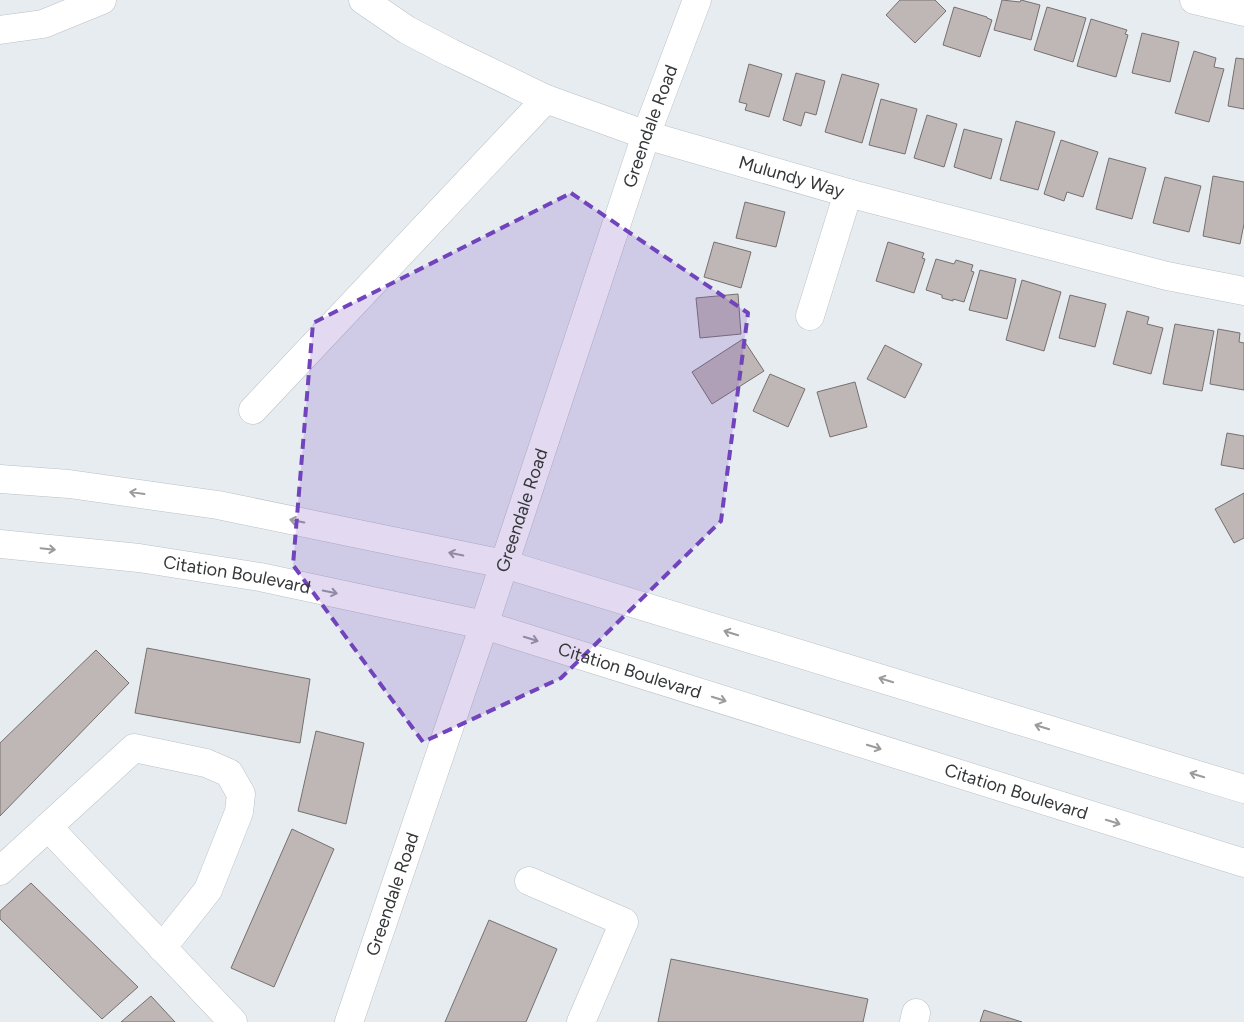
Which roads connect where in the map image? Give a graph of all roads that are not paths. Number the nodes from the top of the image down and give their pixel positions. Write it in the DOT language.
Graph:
graph roads {
  1 [pos="102,0"];
  2 [pos="364,0"];
  3 [pos="697,0"];
  4 [pos="1194,0"];
  5 [pos="1244,12"];
  6 [pos="0,30"];
  7 [pos="546,98"];
  8 [pos="646,135"];
  9 [pos="848,194"];
  10 [pos="1244,291"];
  11 [pos="810,316"];
  12 [pos="253,410"];
  13 [pos="0,478"];
  14 [pos="0,544"];
  15 [pos="504,564"];
  16 [pos="484,625"];
  17 [pos="1244,789"];
  18 [pos="48,827"];
  19 [pos="1244,863"];
  20 [pos="0,871"];
  21 [pos="530,881"];
  22 [pos="162,948"];
  23 [pos="233,1022"];
  24 [pos="349,1022"];
  25 [pos="581,1022"];
  1 -- 6 [label="street"];
  2 -- 7 [label="street, Mulundy Way"];
  3 -- 8 [label="street, Greendale Road"];
  4 -- 5 [label="street"];
  7 -- 8 [label="street, Mulundy Way"];
  7 -- 12 [label="street"];
  8 -- 9 [label="street, Mulundy Way"];
  8 -- 15 [label="street, Greendale Road"];
  9 -- 10 [label="street, Mulundy Way"];
  9 -- 11 [label="street"];
  15 -- 13 [label="street, one-way"];
  14 -- 16 [label="street, Citation Boulevard, one-way"];
  15 -- 16 [label="street, Greendale Road"];
  17 -- 15 [label="street, one-way"];
  16 -- 19 [label="street, Citation Boulevard, one-way"];
  16 -- 24 [label="street, Greendale Road"];
  18 -- 20 [label="street"];
  18 -- 22 [label="street"];
  18 -- 22 [label="street"];
  21 -- 25 [label="street"];
  22 -- 23 [label="street"];
}
